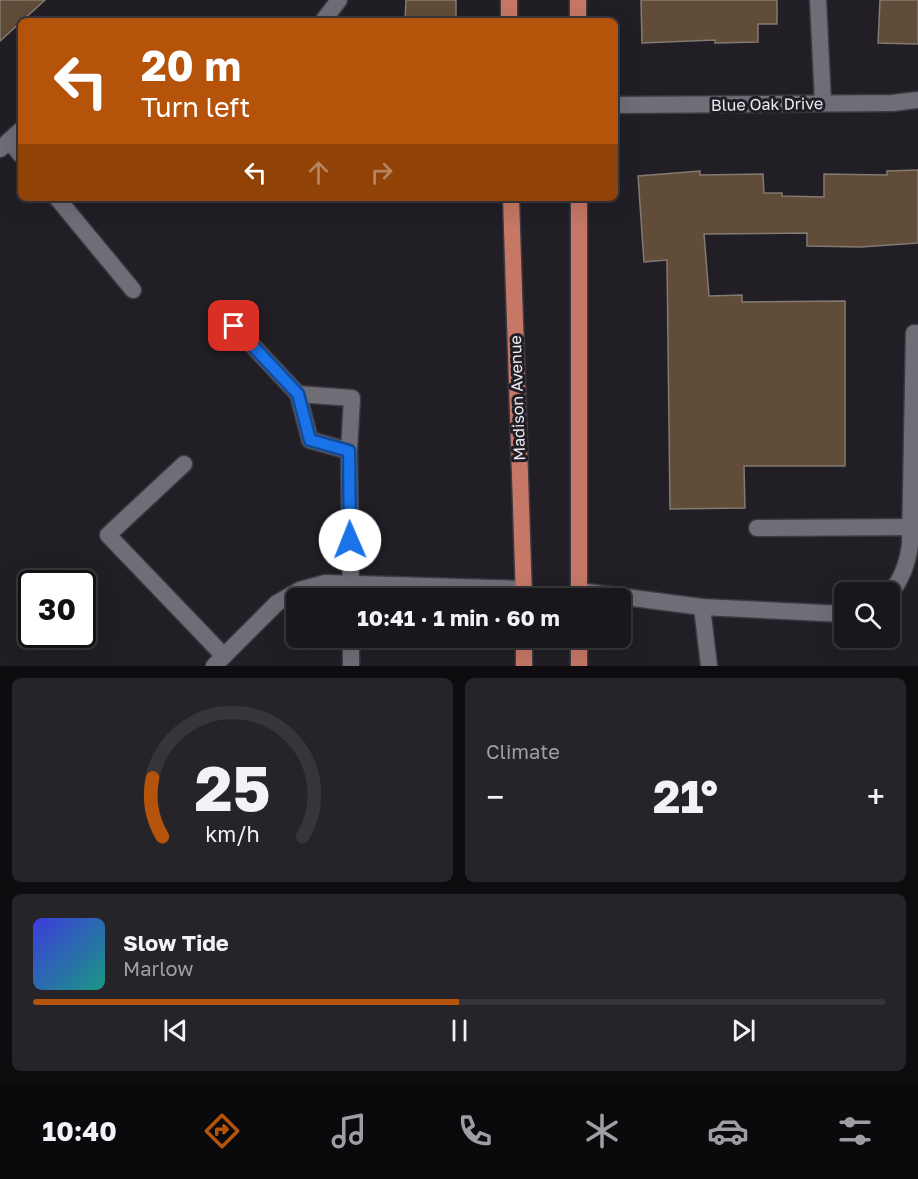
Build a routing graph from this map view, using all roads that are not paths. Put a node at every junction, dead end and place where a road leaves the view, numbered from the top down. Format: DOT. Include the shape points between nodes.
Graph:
graph roads {
  1 [pos="339,0"];
  2 [pos="509,0"];
  3 [pos="578,0"];
  4 [pos="818,0"];
  5 [pos="325,18"];
  6 [pos="509,18"];
  7 [pos="578,18"];
  8 [pos="918,100"];
  9 [pos="823,103"];
  10 [pos="618,105"];
  11 [pos="59,201"];
  12 [pos="511,201"];
  13 [pos="579,201"];
  14 [pos="133,290"];
  15 [pos="234,326"];
  16 [pos="918,333"];
  17 [pos="298,394"];
  18 [pos="349,451"];
  19 [pos="184,464"];
  20 [pos="914,527"];
  21 [pos="757,528"];
  22 [pos="899,582"];
  23 [pos="307,588"];
  24 [pos="341,588"];
  25 [pos="351,588"];
  26 [pos="524,588"];
  27 [pos="579,588"];
  28 [pos="286,598"];
  29 [pos="631,600"];
  30 [pos="702,607"];
  31 [pos="834,614"];
  32 [pos="351,648"];
  33 [pos="524,648"];
  34 [pos="579,648"];
  35 [pos="219,661"];
  36 [pos="351,666"];
  37 [pos="524,666"];
  38 [pos="579,666"];
  39 [pos="710,666"];
  1 -- 5 [label="street"];
  2 -- 6 [label="main road"];
  3 -- 7 [label="main road"];
  4 -- 9 [label="street"];
  8 -- 9 [label="street, Blue Oak Drive"];
  9 -- 10 [label="street, Blue Oak Drive"];
  11 -- 14 [label="street"];
  12 -- 26 [label="main road, Madison Avenue"];
  13 -- 27 [label="main road"];
  15 -- 17 [label="street"];
  16 -- 20 [label="street" via="914,333"];
  17 -- 18 [label="street" via="310,440"];
  17 -- 18 [label="street" via="352,398"];
  18 -- 25 [label="street"];
  19 -- 35 [label="street" via="108,535"];
  20 -- 21 [label="street"];
  20 -- 22 [label="street" via="908,563"];
  23 -- 24 [label="street" via="325,583"];
  28 -- 35 [label="street"];
  29 -- 30 [label="street"];
  30 -- 31 [label="street"];
  30 -- 39 [label="street"];
  32 -- 36 [label="street"];
  33 -- 37 [label="main road"];
  34 -- 38 [label="main road"];
}
